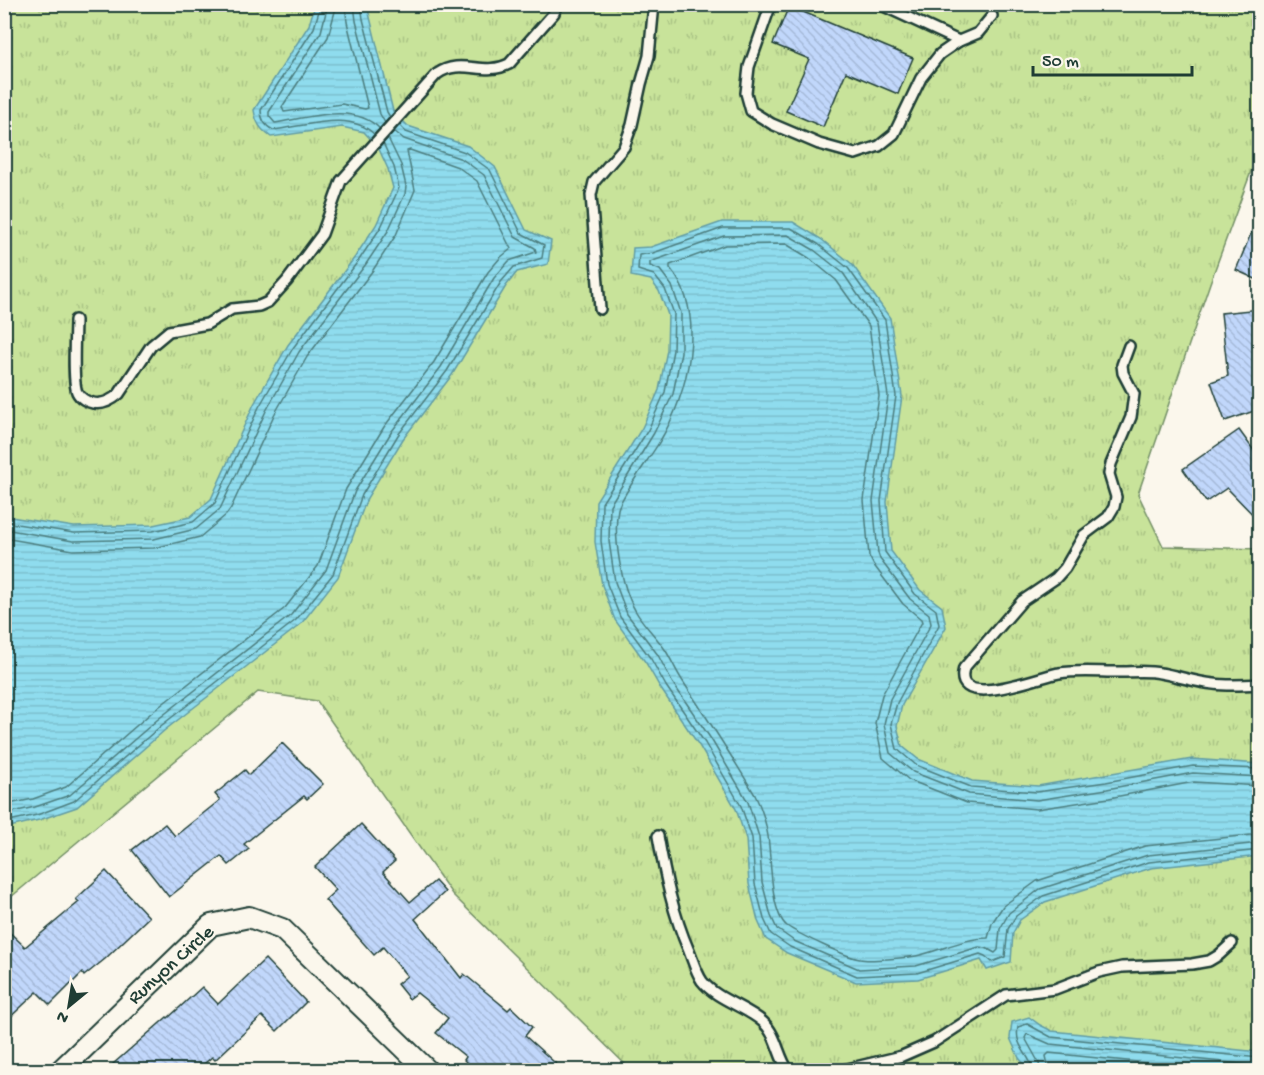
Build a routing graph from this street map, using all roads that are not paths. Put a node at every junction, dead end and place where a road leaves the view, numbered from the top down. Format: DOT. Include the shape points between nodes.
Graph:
graph roads {
  1 [pos="557,4"];
  2 [pos="654,4"];
  3 [pos="771,4"];
  4 [pos="879,4"];
  5 [pos="992,16"];
  6 [pos="959,41"];
  7 [pos="600,309"];
  8 [pos="75,320"];
  9 [pos="1130,346"];
  10 [pos="1260,684"];
  11 [pos="658,836"];
  12 [pos="1232,943"];
  13 [pos="61,1071"];
  14 [pos="427,1071"];
  15 [pos="788,1071"];
  16 [pos="843,1071"];
  1 -- 8 [label="lane" via="554,13 509,64 490,69 447,67 437,74 341,181 322,234 268,302 232,309 207,324 170,331 151,346 112,400 96,404 77,393"];
  2 -- 7 [label="lane" via="650,56 628,137 594,182 591,195"];
  3 -- 6 [label="lane" via="749,67 746,93 751,111 819,144 855,154 879,146 894,134 921,78 940,54"];
  4 -- 6 [label="lane"];
  5 -- 6 [label="lane" via="978,33"];
  9 -- 10 [label="lane" via="1122,365 1134,394 1131,417 1111,465 1114,507 1108,517 1084,536 1056,578 1022,601 964,668 964,683 978,689 1006,688 1062,672 1158,672 1215,685"];
  11 -- 15 [label="lane" via="668,891 699,976 710,989 768,1027"];
  12 -- 16 [label="lane" via="1209,961 1122,967 1055,989 1006,995 934,1042 902,1056"];
  13 -- 14 [label="street, Runyon Circle" via="211,925 249,916 282,929"];
}
